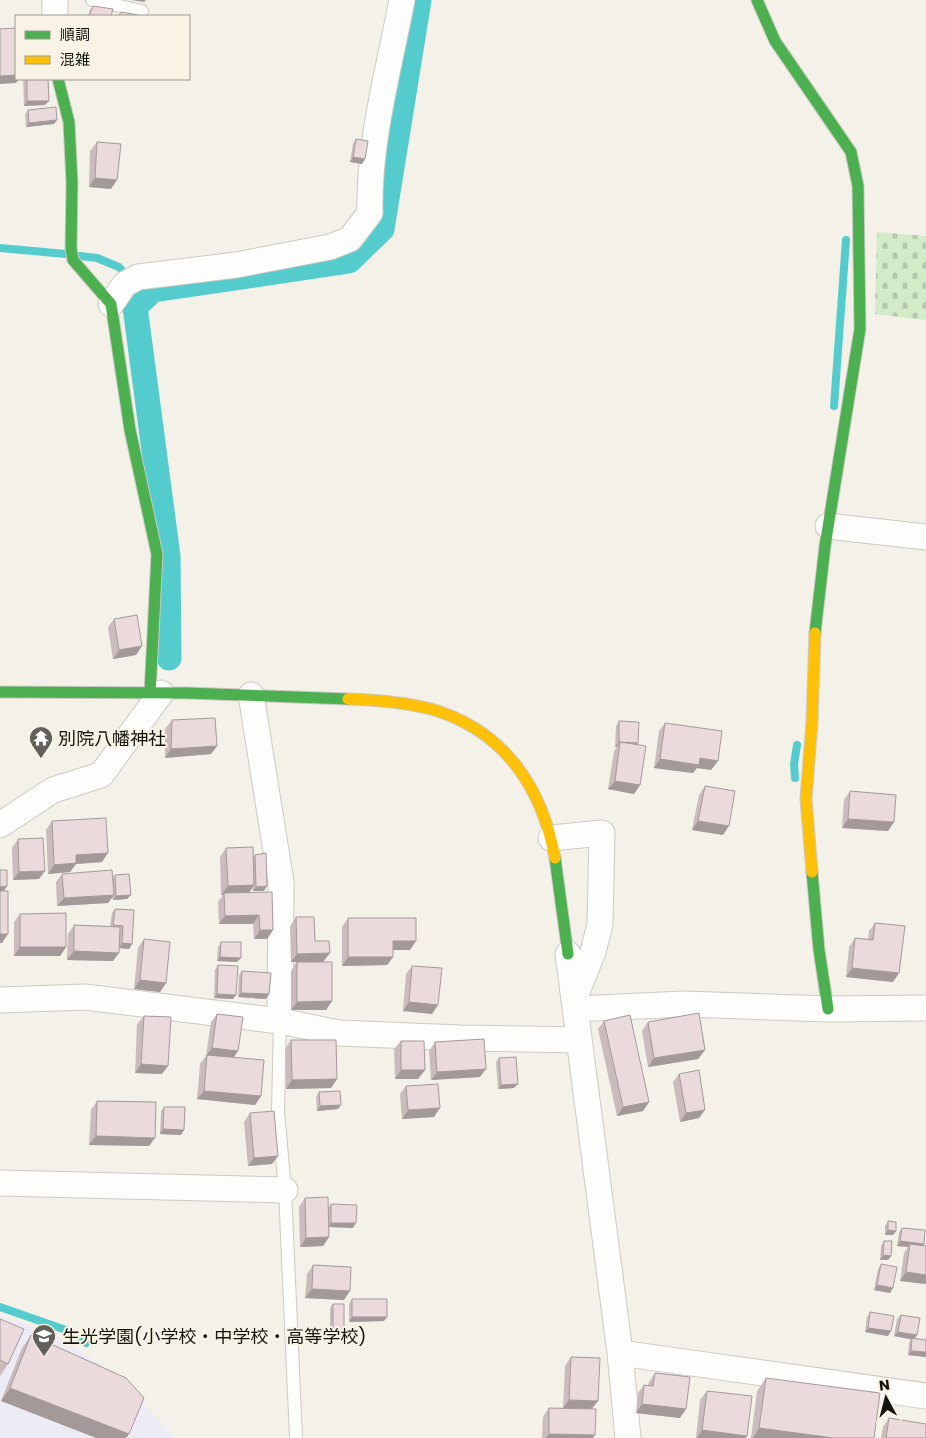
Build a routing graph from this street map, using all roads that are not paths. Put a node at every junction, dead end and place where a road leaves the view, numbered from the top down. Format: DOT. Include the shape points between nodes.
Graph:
graph roads {
  1 [pos="55,0"];
  2 [pos="92,0"];
  3 [pos="402,0"];
  4 [pos="757,0"];
  5 [pos="142,12"];
  6 [pos="55,15"];
  7 [pos="58,80"];
  8 [pos="125,289"];
  9 [pos="828,526"];
  10 [pos="926,537"];
  11 [pos="0,692"];
  12 [pos="156,693"];
  13 [pos="251,695"];
  14 [pos="0,825"];
  15 [pos="551,838"];
  16 [pos="568,954"];
  17 [pos="0,1000"];
  18 [pos="575,1004"];
  19 [pos="926,1008"];
  20 [pos="828,1009"];
  21 [pos="280,1021"];
  22 [pos="579,1040"];
  23 [pos="0,1183"];
  24 [pos="285,1190"];
  25 [pos="620,1353"];
  26 [pos="926,1396"];
  27 [pos="296,1438"];
  28 [pos="628,1438"];
  1 -- 6 [label="street"];
  2 -- 5 [label="lane"];
  3 -- 8 [label="street" via="378,125 370,213 350,239 330,247"];
  4 -- 9 [label="street" via="775,41 851,152 858,186 860,329"];
  7 -- 8 [label="street" via="68,122 72,254"];
  8 -- 12 [label="street" via="130,430 157,554"];
  9 -- 10 [label="street"];
  9 -- 20 [label="street" via="815,636 806,798 819,950"];
  11 -- 12 [label="street"];
  12 -- 13 [label="street"];
  12 -- 14 [label="street" via="101,775 53,790"];
  13 -- 15 [label="street" via="397,703 431,709 464,721 509,756 539,802"];
  13 -- 21 [label="street" via="281,882"];
  15 -- 16 [label="street"];
  15 -- 18 [label="street" via="602,833 600,924"];
  16 -- 18 [label="street"];
  17 -- 21 [label="street" via="84,997"];
  18 -- 20 [label="street"];
  18 -- 22 [label="street"];
  19 -- 20 [label="street"];
  21 -- 22 [label="street" via="339,1033"];
  21 -- 24 [label="lane" via="278,1111"];
  22 -- 25 [label="street"];
  23 -- 24 [label="street"];
  24 -- 27 [label="lane"];
  25 -- 26 [label="street"];
  25 -- 28 [label="street"];
}
